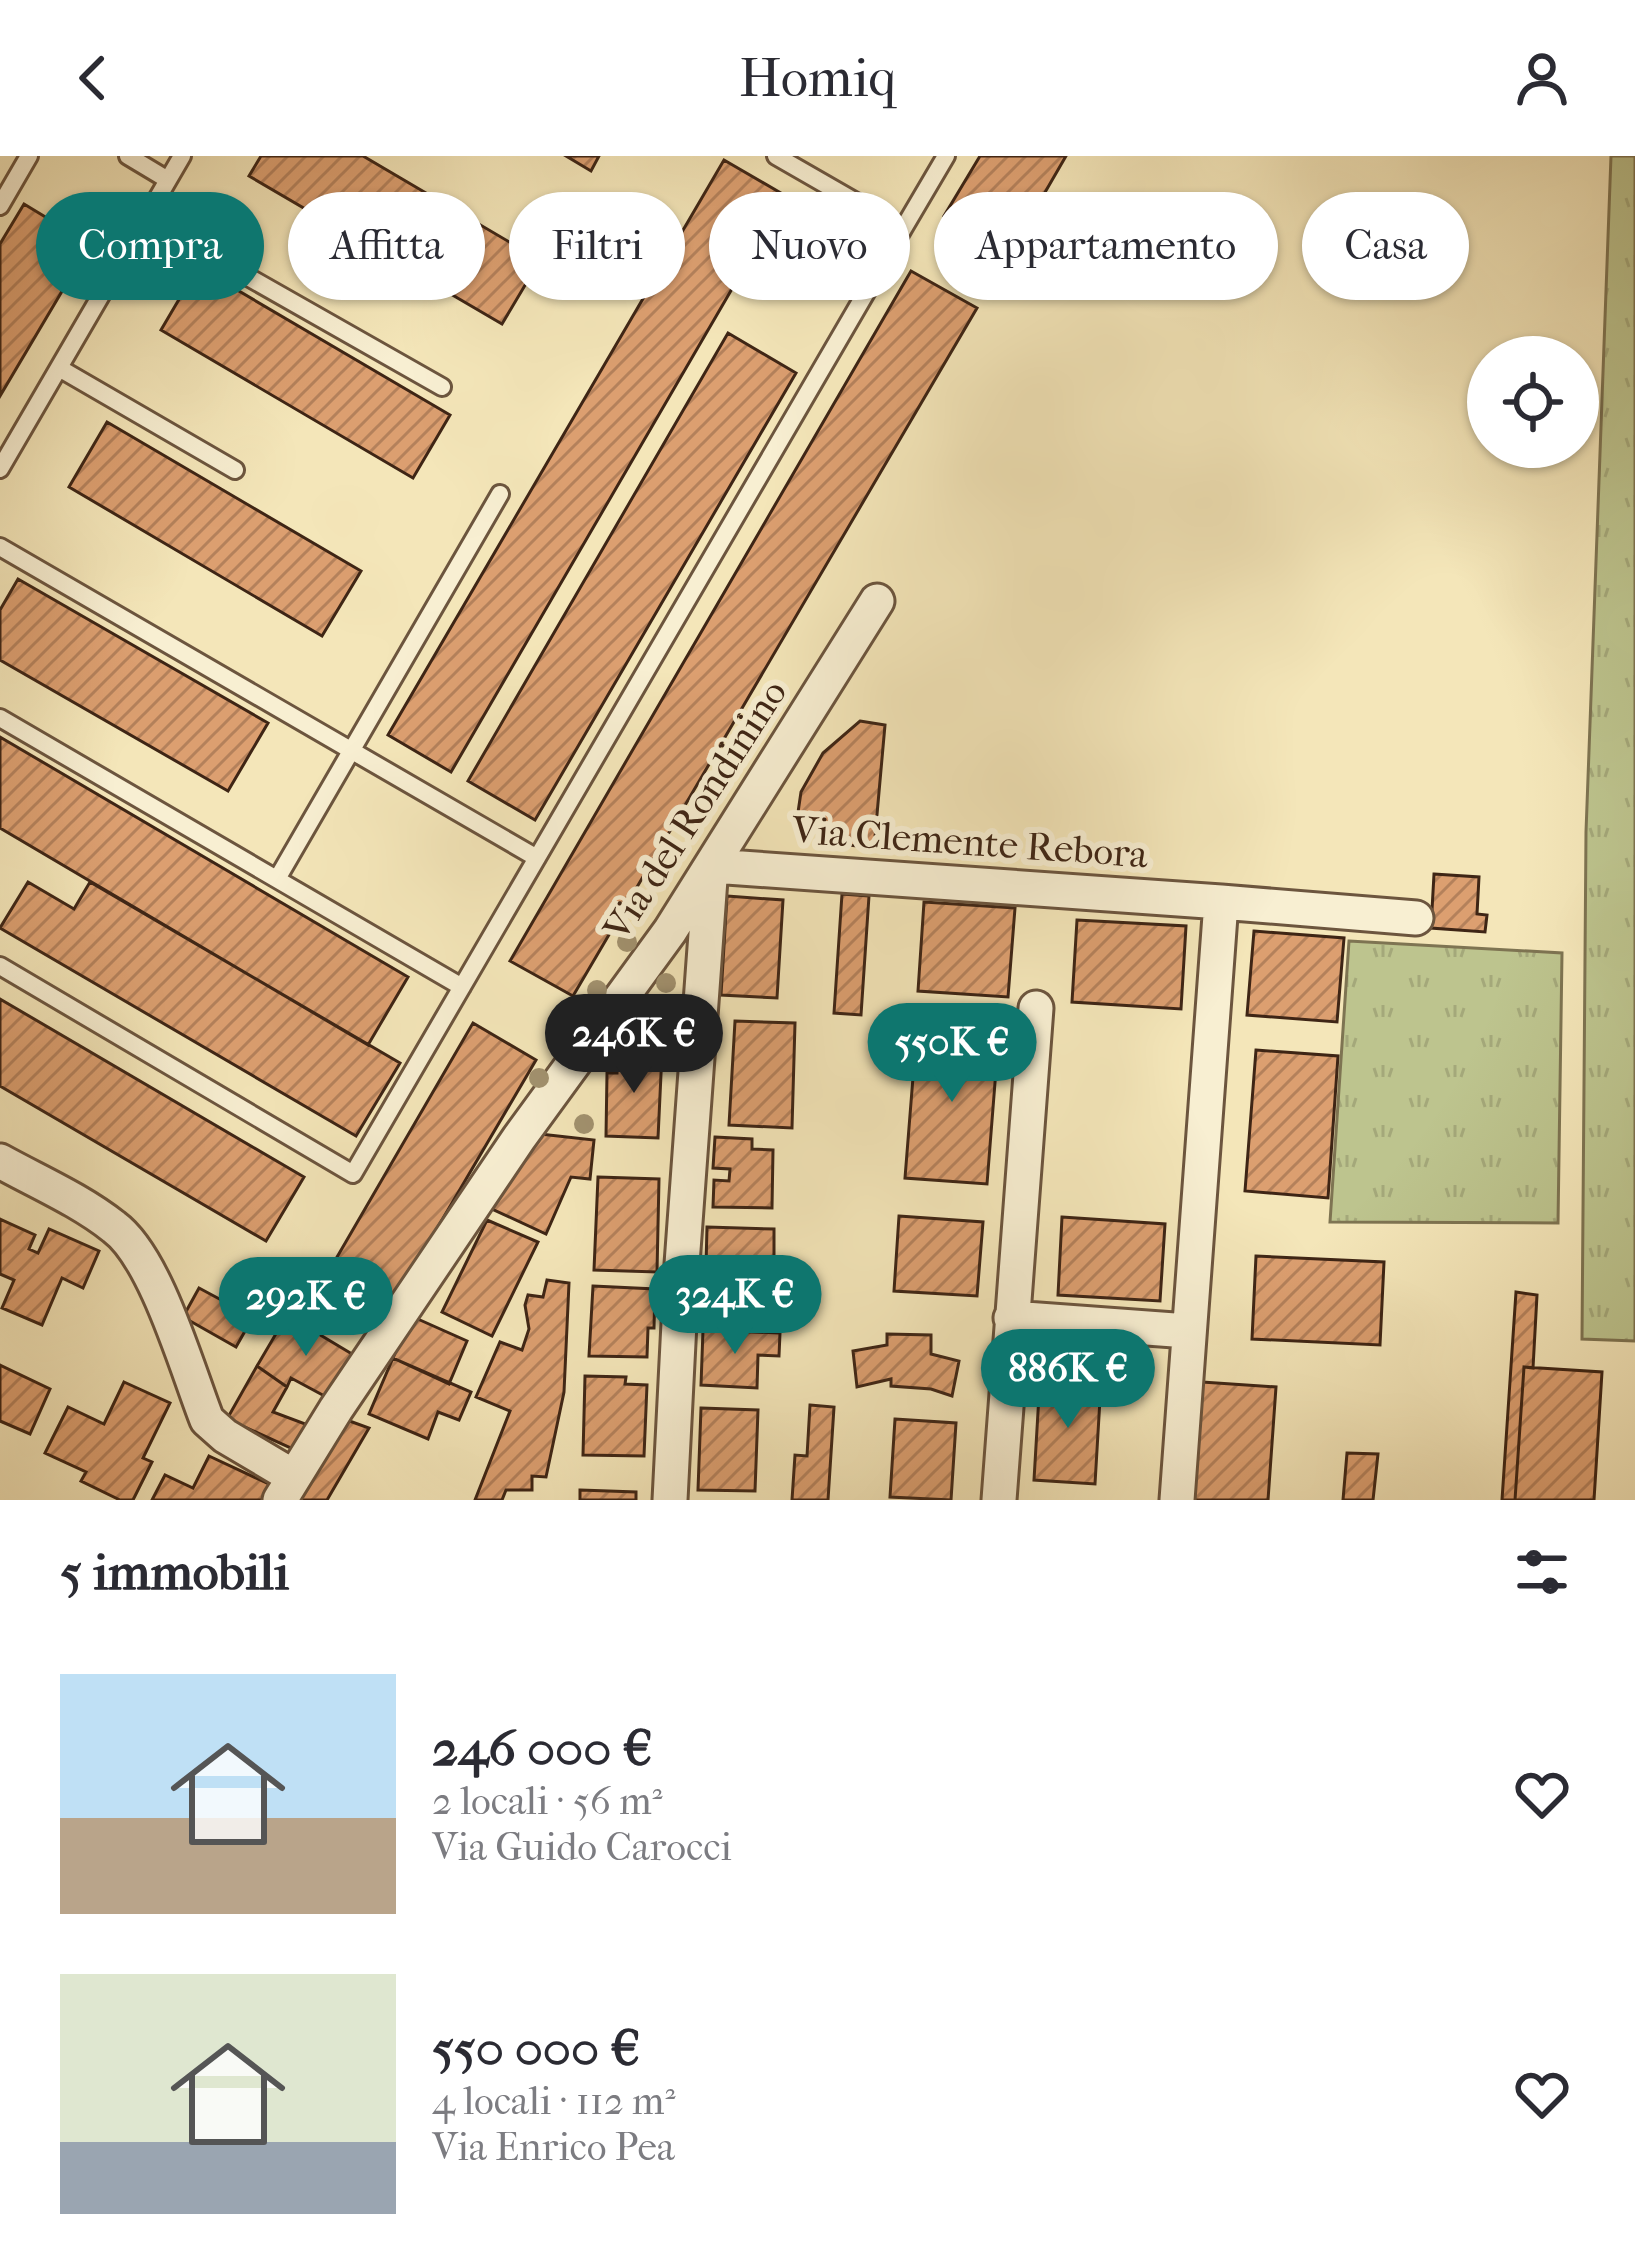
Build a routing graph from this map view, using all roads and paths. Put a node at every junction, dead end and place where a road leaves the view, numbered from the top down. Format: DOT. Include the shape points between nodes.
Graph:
graph roads {
  1 [pos="29,156"];
  2 [pos="128,156"];
  3 [pos="182,156"];
  4 [pos="776,156"];
  5 [pos="946,156"];
  6 [pos="168,180"];
  7 [pos="161,192"];
  8 [pos="838,192"];
  9 [pos="0,206"];
  10 [pos="910,218"];
  11 [pos="264,286"];
  12 [pos="99,300"];
  13 [pos="862,300"];
  14 [pos="59,368"];
  15 [pos="442,388"];
  16 [pos="0,470"];
  17 [pos="235,470"];
  18 [pos="500,494"];
  19 [pos="0,547"];
  20 [pos="877,601"];
  21 [pos="0,718"];
  22 [pos="352,751"];
  23 [pos="537,858"];
  24 [pos="712,866"];
  25 [pos="277,879"];
  26 [pos="1222,902"];
  27 [pos="1416,918"];
  28 [pos="0,966"];
  29 [pos="462,987"];
  30 [pos="1036,1008"];
  31 [pos="0,1161"];
  32 [pos="1012,1318"];
  33 [pos="1188,1331"];
  34 [pos="287,1489"];
  35 [pos="670,1500"];
  36 [pos="999,1500"];
  37 [pos="1178,1500"];
  1 -- 9 [label="lane"];
  2 -- 6 [label="lane"];
  3 -- 6 [label="lane"];
  4 -- 8 [label="lane"];
  5 -- 10 [label="lane"];
  6 -- 7 [label="lane"];
  11 -- 15 [label="lane"];
  12 -- 14 [label="lane"];
  13 -- 23 [label="lane"];
  14 -- 16 [label="lane"];
  14 -- 17 [label="lane"];
  18 -- 22 [label="lane"];
  19 -- 22 [label="lane"];
  20 -- 24 [label="street, Via del Rondinino"];
  21 -- 25 [label="lane"];
  22 -- 23 [label="lane"];
  22 -- 25 [label="lane"];
  23 -- 29 [label="lane"];
  24 -- 26 [label="street, Via Clemente Rebora"];
  24 -- 34 [label="street, Via del Rondinino"];
  24 -- 35 [label="street"];
  25 -- 29 [label="lane"];
  26 -- 27 [label="street, Via Clemente Rebora"];
  26 -- 33 [label="street"];
  28 -- 29 [label="lane" via="353,1174"];
  30 -- 32 [label="street"];
  31 -- 34 [label="street, Via del Rondinino" via="125,1237 155,1288 207,1420"];
  32 -- 33 [label="street"];
  32 -- 36 [label="street"];
  33 -- 37 [label="street"];
}
